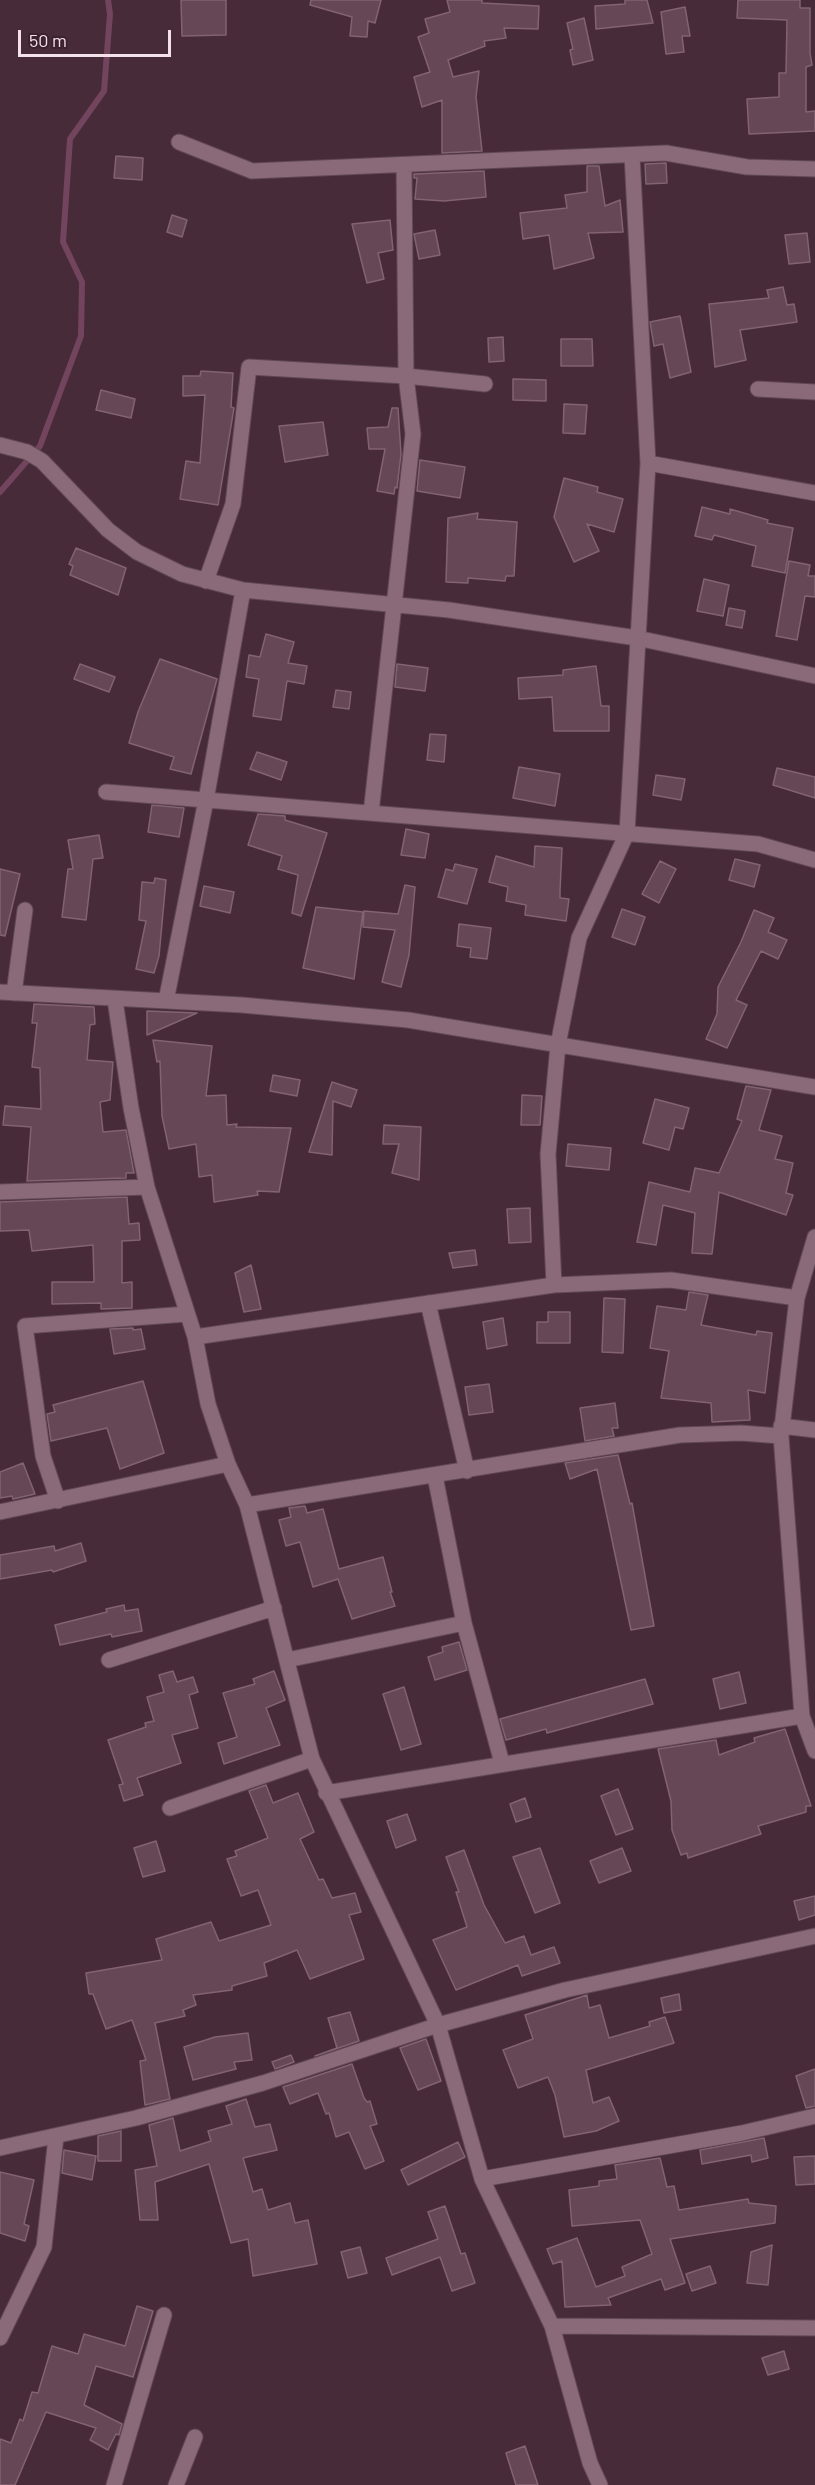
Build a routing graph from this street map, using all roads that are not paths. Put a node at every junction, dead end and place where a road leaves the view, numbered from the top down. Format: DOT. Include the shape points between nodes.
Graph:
graph roads {
  1 [pos="179,142"];
  2 [pos="632,155"];
  3 [pos="404,165"];
  4 [pos="815,169"];
  5 [pos="405,376"];
  6 [pos="485,384"];
  7 [pos="758,389"];
  8 [pos="815,392"];
  9 [pos="0,445"];
  10 [pos="648,463"];
  11 [pos="815,492"];
  12 [pos="206,581"];
  13 [pos="243,590"];
  14 [pos="393,606"];
  15 [pos="637,638"];
  16 [pos="815,676"];
  17 [pos="106,792"];
  18 [pos="206,800"];
  19 [pos="371,813"];
  20 [pos="627,833"];
  21 [pos="815,860"];
  22 [pos="25,910"];
  23 [pos="7,993"];
  24 [pos="115,1000"];
  25 [pos="166,1001"];
  26 [pos="558,1045"];
  27 [pos="815,1087"];
  28 [pos="147,1187"];
  29 [pos="0,1192"];
  30 [pos="815,1237"];
  31 [pos="554,1285"];
  32 [pos="797,1298"];
  33 [pos="428,1303"];
  34 [pos="187,1314"];
  35 [pos="195,1337"];
  36 [pos="815,1430"];
  37 [pos="781,1431"];
  38 [pos="228,1464"];
  39 [pos="466,1471"];
  40 [pos="435,1476"];
  41 [pos="58,1501"];
  42 [pos="247,1504"];
  43 [pos="0,1512"];
  44 [pos="274,1608"];
  45 [pos="464,1623"];
  46 [pos="109,1660"];
  47 [pos="287,1660"];
  48 [pos="802,1716"];
  49 [pos="815,1751"];
  50 [pos="312,1760"];
  51 [pos="502,1763"];
  52 [pos="326,1793"];
  53 [pos="171,1808"];
  54 [pos="815,1936"];
  55 [pos="438,2025"];
  56 [pos="815,2116"];
  57 [pos="56,2137"];
  58 [pos="0,2148"];
  59 [pos="482,2179"];
  60 [pos="164,2315"];
  61 [pos="552,2326"];
  62 [pos="815,2328"];
  63 [pos="0,2338"];
  64 [pos="195,2437"];
  65 [pos="114,2485"];
  66 [pos="176,2485"];
  67 [pos="600,2485"];
  1 -- 3 [label="street" via="252,171"];
  2 -- 3 [label="street"];
  2 -- 4 [label="street" via="666,153 747,167"];
  2 -- 10 [label="street"];
  3 -- 5 [label="street"];
  5 -- 6 [label="street"];
  5 -- 12 [label="street" via="249,367 233,504"];
  5 -- 14 [label="street" via="413,434"];
  7 -- 8 [label="street"];
  9 -- 12 [label="street" via="27,452 42,461 108,530 137,552"];
  10 -- 11 [label="street"];
  10 -- 15 [label="street"];
  12 -- 13 [label="street"];
  13 -- 14 [label="street"];
  13 -- 18 [label="street"];
  14 -- 15 [label="street" via="449,610"];
  14 -- 19 [label="street"];
  15 -- 16 [label="street"];
  15 -- 20 [label="street"];
  17 -- 18 [label="street"];
  18 -- 19 [label="street"];
  18 -- 25 [label="street"];
  19 -- 20 [label="street"];
  20 -- 21 [label="street" via="758,844"];
  20 -- 26 [label="street" via="579,938"];
  22 -- 23 [label="street"];
  23 -- 24 [label="street"];
  24 -- 25 [label="street"];
  24 -- 28 [label="street"];
  25 -- 26 [label="street" via="408,1020"];
  26 -- 27 [label="street"];
  26 -- 31 [label="street" via="548,1154"];
  28 -- 29 [label="street"];
  28 -- 34 [label="street"];
  30 -- 32 [label="street"];
  31 -- 32 [label="street" via="671,1280"];
  31 -- 33 [label="street"];
  32 -- 37 [label="street"];
  33 -- 35 [label="street"];
  33 -- 39 [label="street"];
  34 -- 35 [label="street"];
  34 -- 41 [label="street" via="25,1326 43,1456"];
  35 -- 38 [label="street" via="208,1404"];
  36 -- 37 [label="street"];
  37 -- 39 [label="street" via="680,1435"];
  37 -- 48 [label="street"];
  38 -- 41 [label="street"];
  38 -- 42 [label="street"];
  39 -- 40 [label="street"];
  40 -- 42 [label="street"];
  40 -- 45 [label="street"];
  41 -- 43 [label="street"];
  42 -- 44 [label="street"];
  44 -- 46 [label="street"];
  44 -- 47 [label="street"];
  45 -- 47 [label="street"];
  45 -- 51 [label="street"];
  47 -- 50 [label="street"];
  48 -- 49 [label="street"];
  48 -- 51 [label="street"];
  50 -- 52 [label="street"];
  50 -- 53 [label="street"];
  51 -- 52 [label="street"];
  52 -- 55 [label="street"];
  54 -- 55 [label="street" via="565,1990"];
  55 -- 57 [label="street" via="262,2083"];
  55 -- 59 [label="street"];
  56 -- 59 [label="street" via="742,2133"];
  57 -- 58 [label="street"];
  57 -- 63 [label="street" via="44,2247"];
  59 -- 61 [label="street"];
  60 -- 65 [label="street"];
  61 -- 62 [label="street"];
  61 -- 67 [label="street" via="590,2463"];
  64 -- 66 [label="street"];
}
